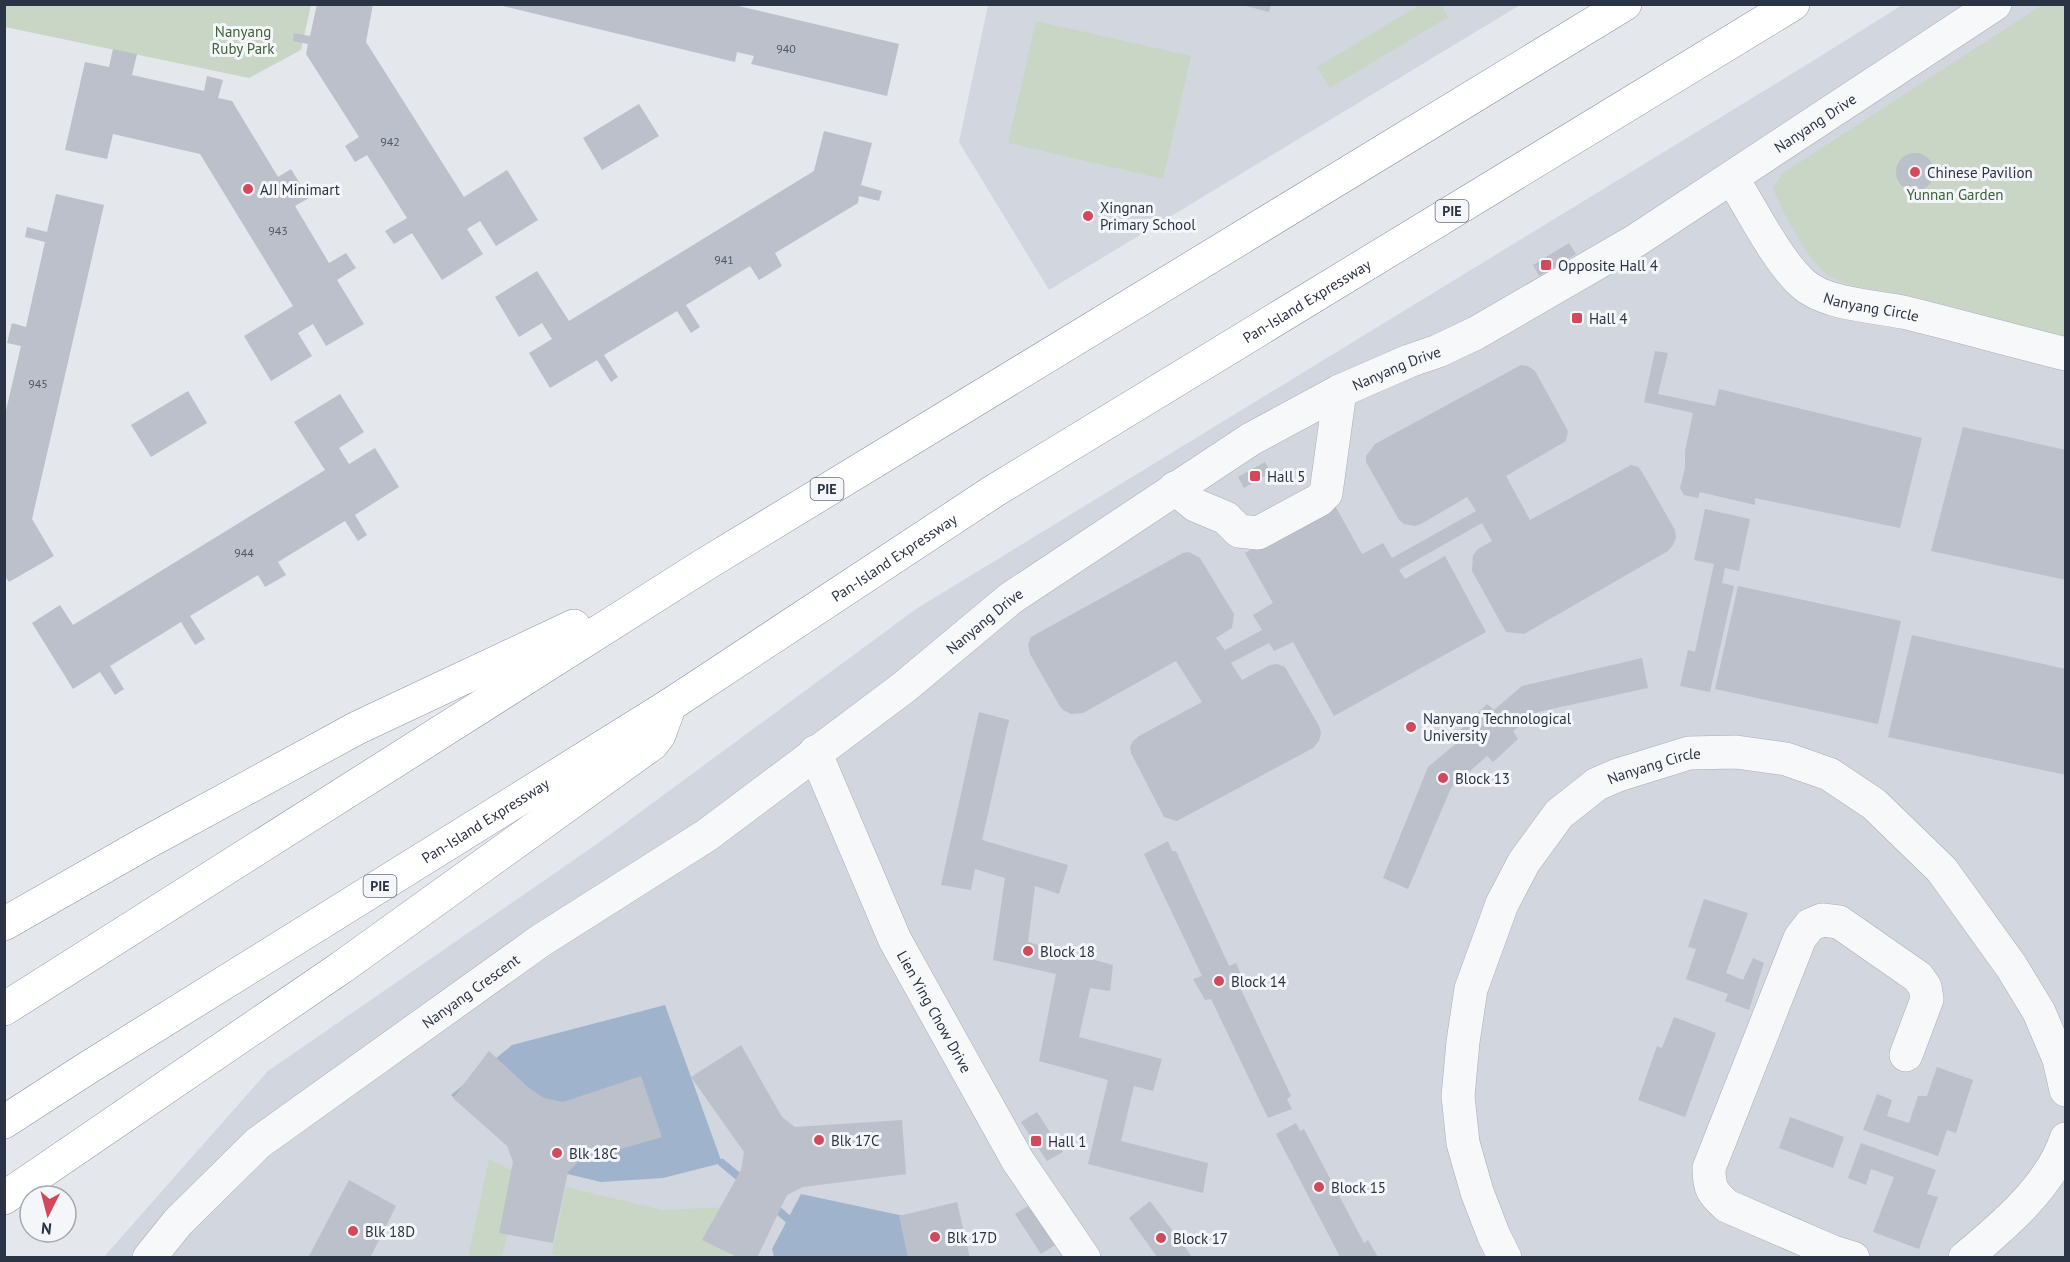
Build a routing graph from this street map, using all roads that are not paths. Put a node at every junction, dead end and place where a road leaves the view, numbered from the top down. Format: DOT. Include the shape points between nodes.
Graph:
graph roads {
  1 [pos="1617,4"];
  2 [pos="1625,4"];
  3 [pos="1792,4"];
  4 [pos="1995,4"];
  5 [pos="1732,178"];
  6 [pos="2066,354"];
  7 [pos="1340,391"];
  8 [pos="1175,488"];
  9 [pos="704,565"];
  10 [pos="670,705"];
  11 [pos="815,752"];
  12 [pos="4,924"];
  13 [pos="4,1009"];
  14 [pos="1906,1055"];
  15 [pos="2066,1090"];
  16 [pos="4,1122"];
  17 [pos="2066,1138"];
  18 [pos="4,1198"];
  19 [pos="149,1257"];
  20 [pos="1084,1257"];
  21 [pos="1505,1257"];
  22 [pos="1853,1257"];
  23 [pos="1965,1257"];
  1 -- 9 [label="highway, PIE"];
  2 -- 9 [label="highway, PIE"];
  3 -- 10 [label="highway, Pan-Island Expressway / PIE" via="994,490"];
  4 -- 5 [label="street, Nanyang Drive"];
  5 -- 6 [label="street, Nanyang Circle" via="1783,259 1803,284 1816,292"];
  5 -- 7 [label="street, Nanyang Drive" via="1635,241 1476,333"];
  7 -- 8 [label="street, Nanyang Drive" via="1251,439"];
  7 -- 8 [label="street" via="1326,493 1319,500 1258,533 1249,533 1195,505"];
  8 -- 11 [label="street, Nanyang Drive" via="1011,598 903,687"];
  9 -- 12 [label="highway" via="357,728"];
  9 -- 13 [label="highway, PIE"];
  10 -- 16 [label="highway, Pan-Island Expressway / PIE"];
  10 -- 18 [label="highway" via="652,744 342,967"];
  11 -- 19 [label="street, Nanyang Crescent" via="707,835 540,941 258,1143 178,1222"];
  11 -- 20 [label="street, Lien Ying Chow Drive" via="895,940 1018,1161"];
  14 -- 22 [label="street" via="1927,999 1918,977 1839,922 1810,925 1800,938 1709,1168 1714,1194 1726,1206"];
  15 -- 21 [label="street, Nanyang Circle" via="2059,1059 2039,1012 2011,966 1942,870 1874,804 1829,774 1786,759 1736,752 1678,756 1598,784 1559,814 1524,862 1502,904 1471,989 1458,1096 1463,1143 1477,1192"];
  17 -- 23 [label="street" via="2052,1166 2022,1208"];
}
